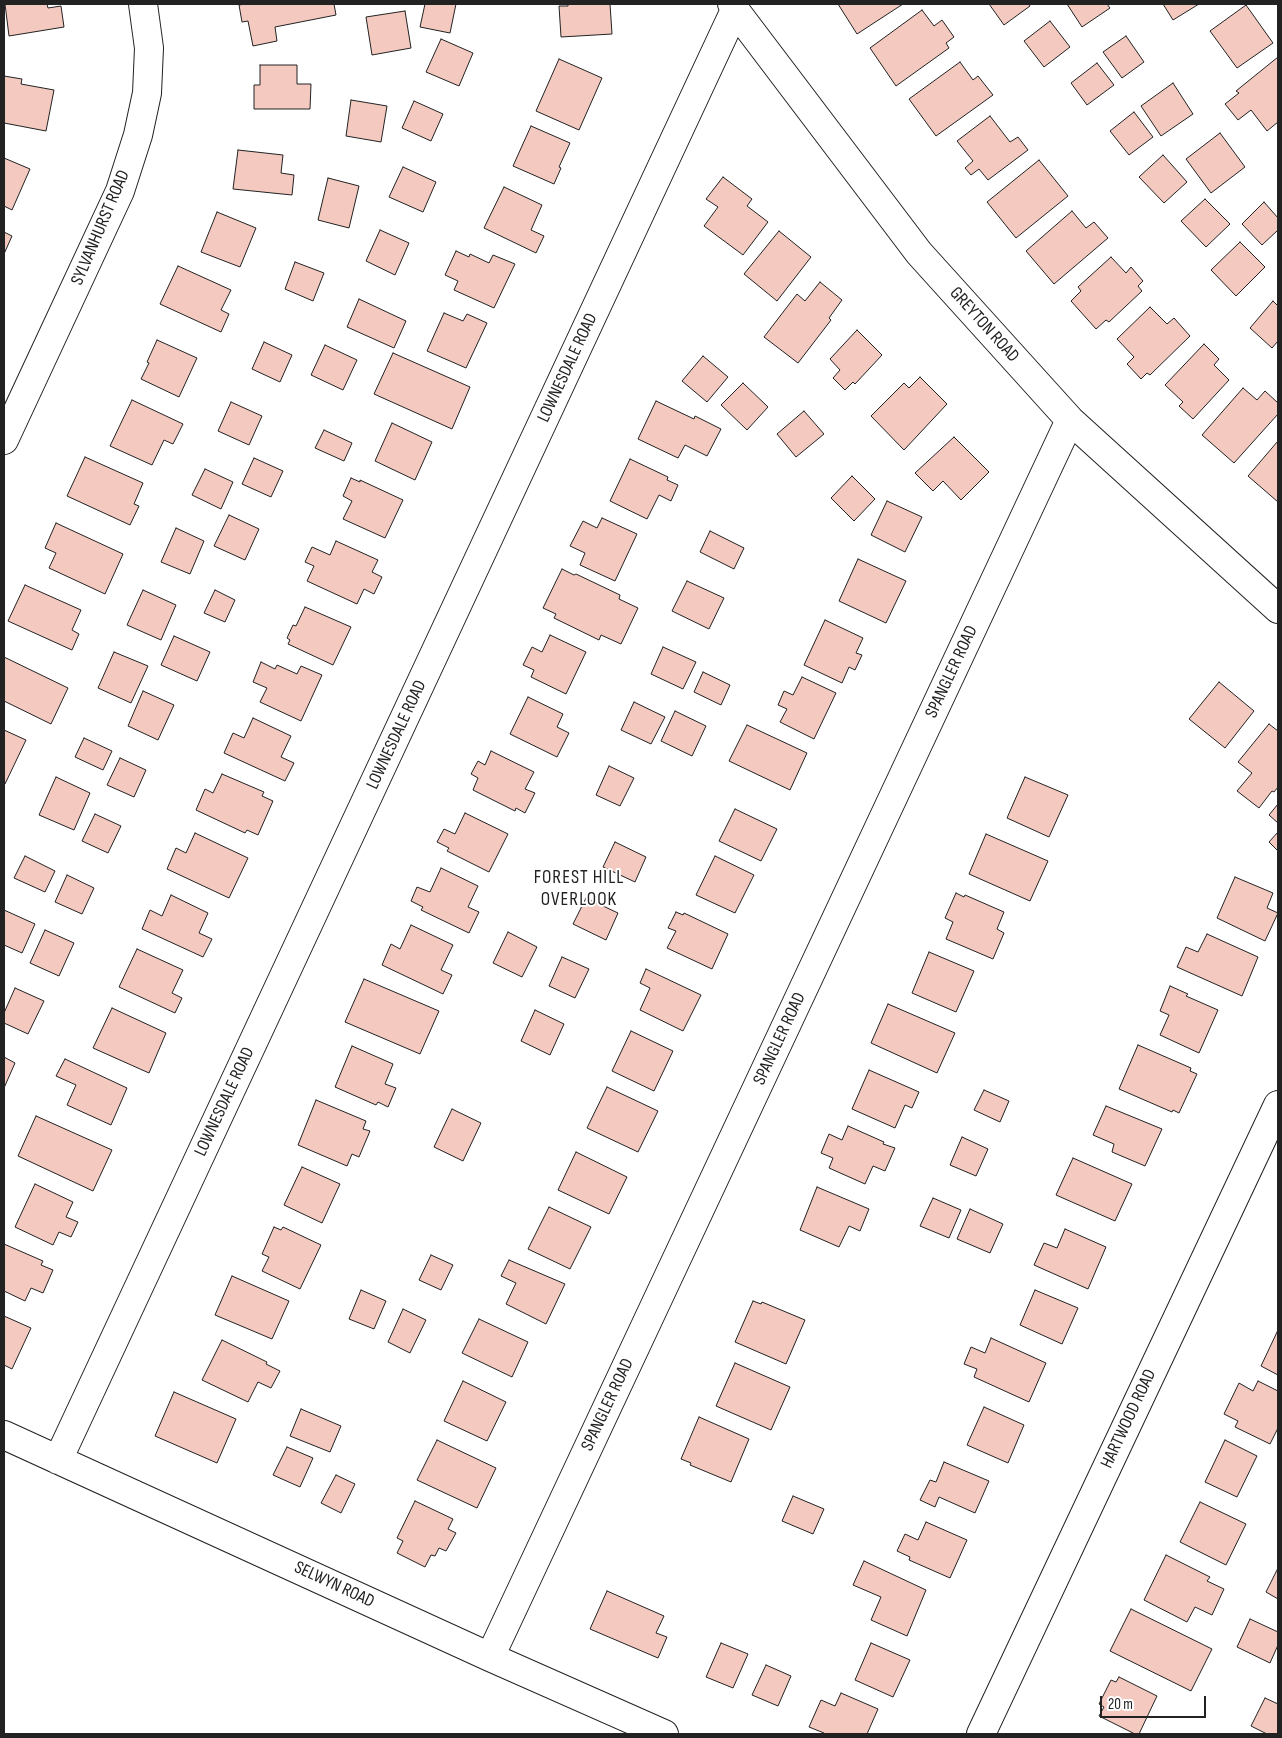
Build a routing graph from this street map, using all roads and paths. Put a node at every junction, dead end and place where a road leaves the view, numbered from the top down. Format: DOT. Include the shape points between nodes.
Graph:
graph roads {
  1 [pos="144,4"];
  2 [pos="733,7"];
  3 [pos="1070,420"];
  4 [pos="4,440"];
  5 [pos="1278,609"];
  6 [pos="1278,1105"];
  7 [pos="4,1434"];
  8 [pos="58,1460"];
  9 [pos="490,1657"];
  10 [pos="664,1734"];
  11 [pos="980,1734"];
  1 -- 4 [label="street, SYLVANHURST ROAD" via="149,48 147,93 138,135 120,191"];
  2 -- 3 [label="street, GREYTON ROAD" via="919,253"];
  2 -- 8 [label="street, LOWNESDALE ROAD"];
  3 -- 5 [label="street, GREYTON ROAD"];
  3 -- 9 [label="street, SPANGLER ROAD"];
  6 -- 11 [label="street, HARTWOOD ROAD"];
  7 -- 8 [label="street, SELWYN ROAD"];
  8 -- 9 [label="street, SELWYN ROAD"];
  9 -- 10 [label="street, SELWYN ROAD"];
}
